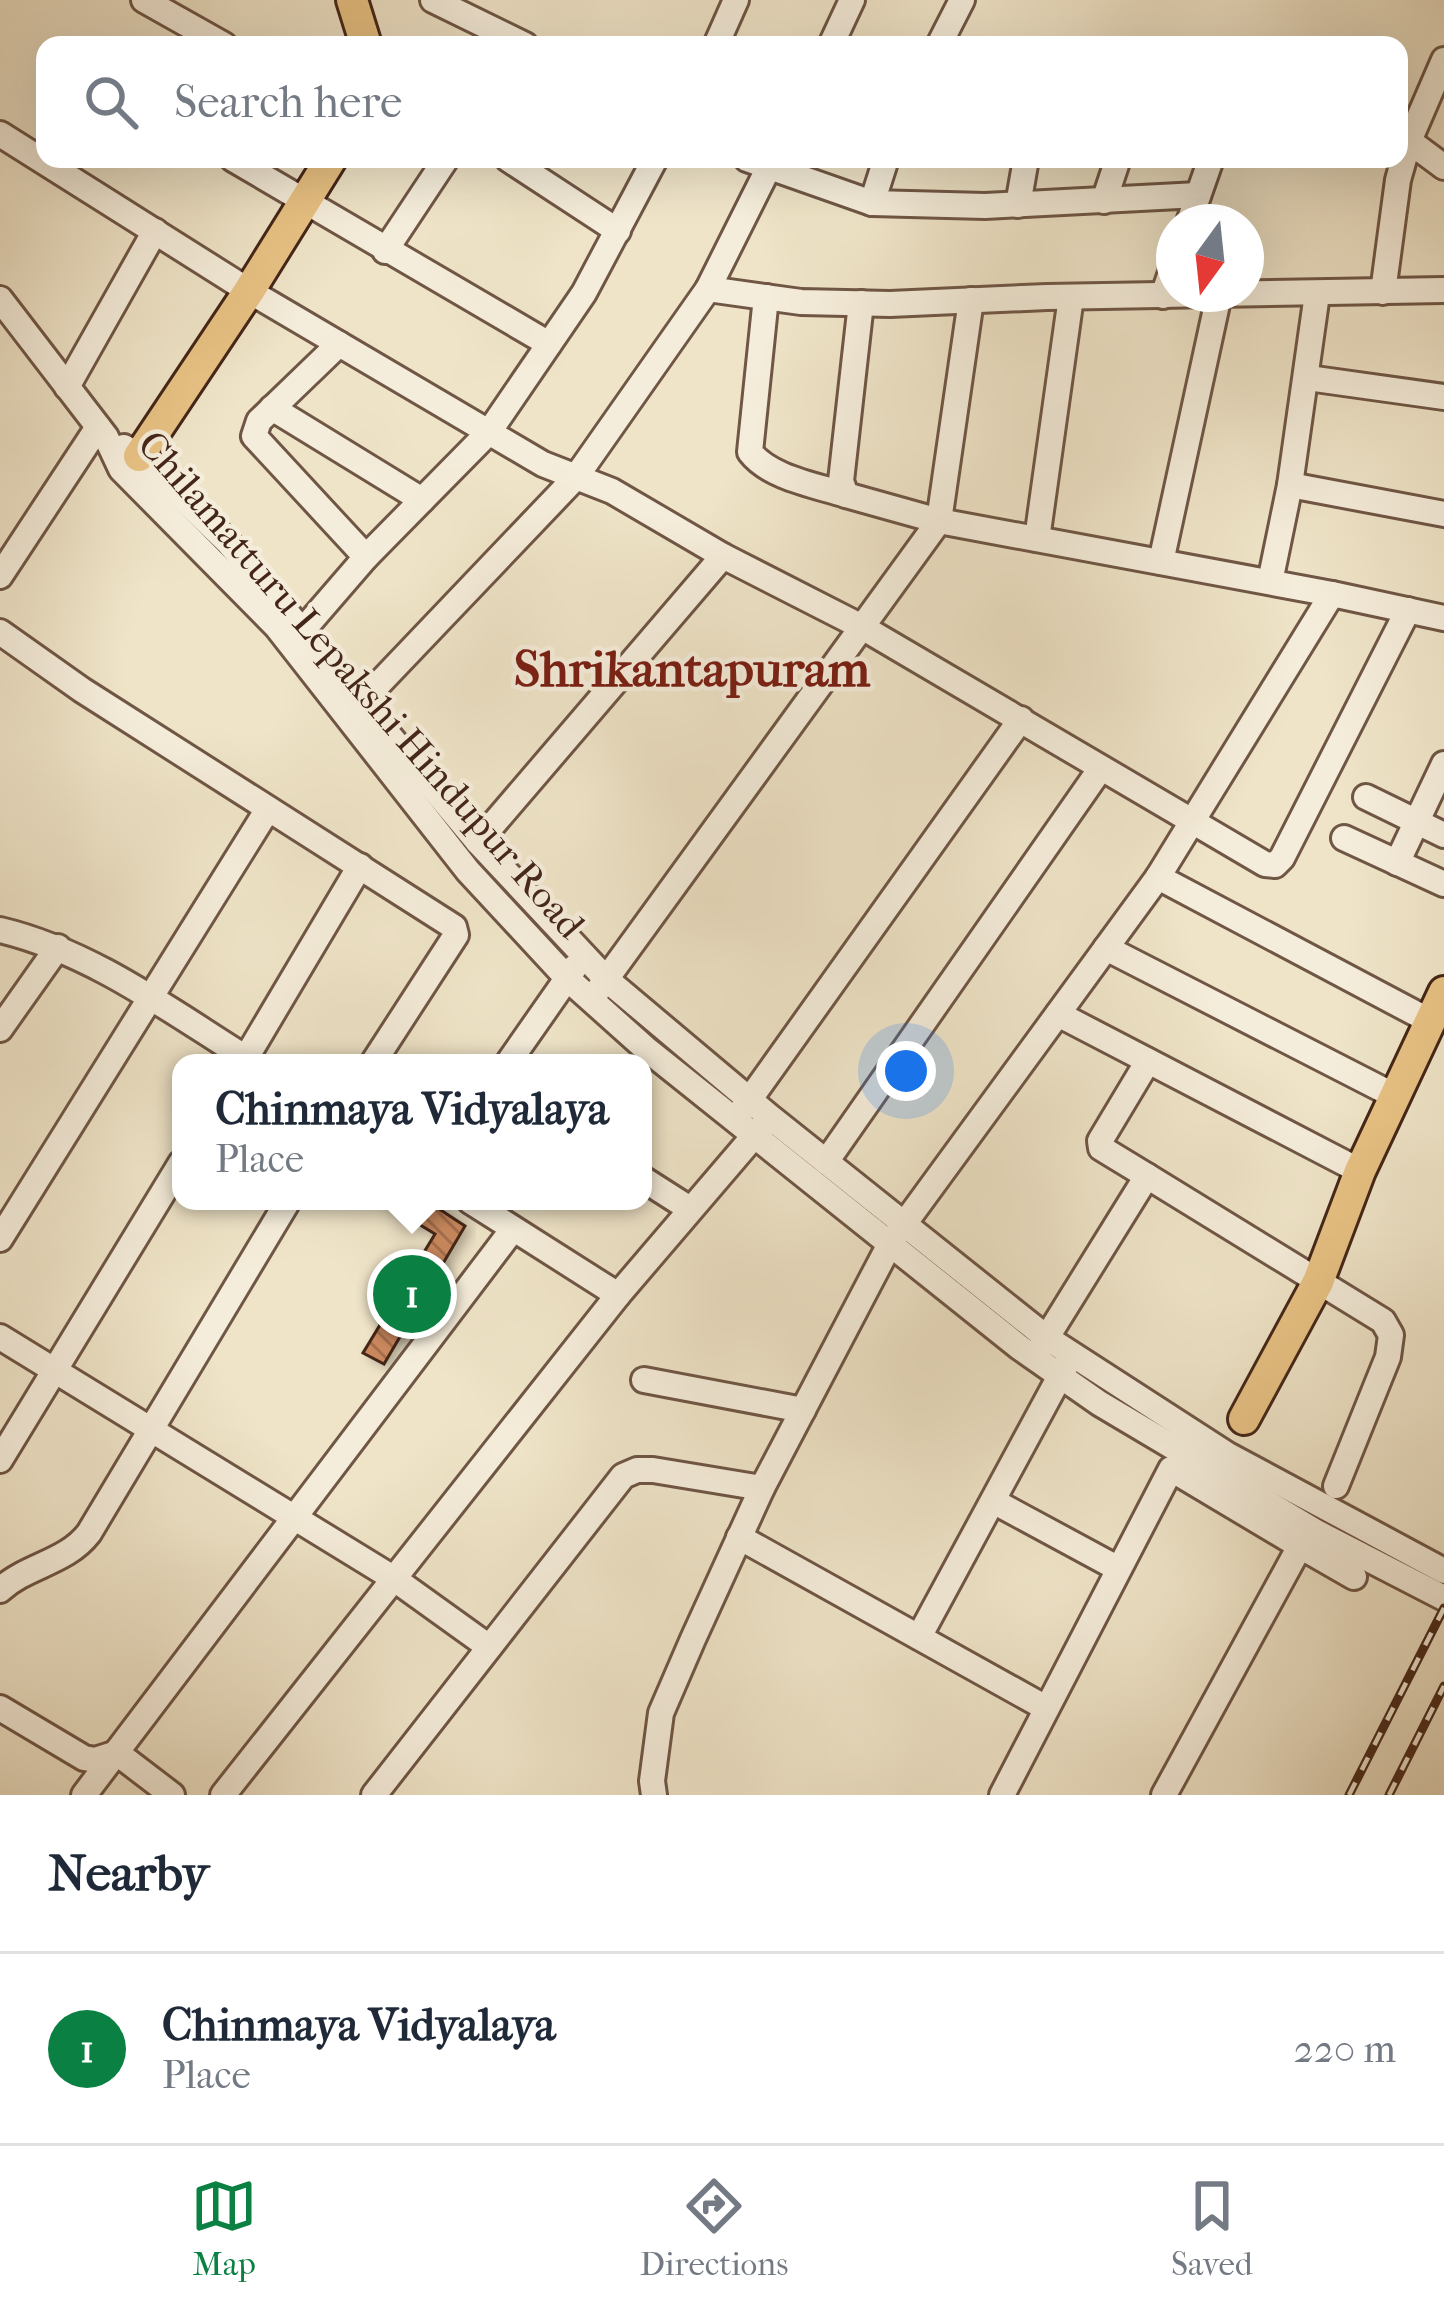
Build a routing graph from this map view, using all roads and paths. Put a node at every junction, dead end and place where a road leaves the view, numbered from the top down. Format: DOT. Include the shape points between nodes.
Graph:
graph roads {
  1 [pos="144,0"];
  2 [pos="352,0"];
  3 [pos="433,0"];
  4 [pos="734,0"];
  5 [pos="852,0"];
  6 [pos="962,0"];
  7 [pos="208,36"];
  8 [pos="363,36"];
  9 [pos="505,36"];
  10 [pos="720,36"];
  11 [pos="835,36"];
  12 [pos="944,36"];
  13 [pos="1444,59"];
  14 [pos="0,134"];
  15 [pos="1409,141"];
  16 [pos="1408,145"];
  17 [pos="36,157"];
  18 [pos="1444,167"];
  19 [pos="54,168"];
  20 [pos="248,168"];
  21 [pos="325,168"];
  22 [pos="440,168"];
  23 [pos="522,168"];
  24 [pos="650,168"];
  25 [pos="760,168"];
  26 [pos="779,168"];
  27 [pos="883,168"];
  28 [pos="1024,168"];
  29 [pos="1115,168"];
  30 [pos="1208,168"];
  31 [pos="1401,168"];
  32 [pos="1198,196"];
  33 [pos="304,201"];
  34 [pos="1104,201"];
  35 [pos="872,203"];
  36 [pos="1195,204"];
  37 [pos="1018,205"];
  38 [pos="155,231"];
  39 [pos="618,231"];
  40 [pos="385,251"];
  41 [pos="708,289"];
  42 [pos="1444,290"];
  43 [pos="250,291"];
  44 [pos="1384,292"];
  45 [pos="1317,294"];
  46 [pos="1264,295"];
  47 [pos="1156,296"];
  48 [pos="766,297"];
  49 [pos="1071,297"];
  50 [pos="0,299"];
  51 [pos="971,300"];
  52 [pos="861,303"];
  53 [pos="1215,312"];
  54 [pos="340,344"];
  55 [pos="549,344"];
  56 [pos="1307,378"];
  57 [pos="67,387"];
  58 [pos="1444,397"];
  59 [pos="272,408"];
  60 [pos="102,432"];
  61 [pos="489,432"];
  62 [pos="139,457"];
  63 [pos="576,477"];
  64 [pos="1289,485"];
  65 [pos="845,495"];
  66 [pos="422,500"];
  67 [pos="1444,514"];
  68 [pos="938,521"];
  69 [pos="1037,539"];
  70 [pos="723,556"];
  71 [pos="367,557"];
  72 [pos="1161,562"];
  73 [pos="0,576"];
  74 [pos="1270,582"];
  75 [pos="1332,594"];
  76 [pos="1408,610"];
  77 [pos="1444,618"];
  78 [pos="862,627"];
  79 [pos="303,630"];
  80 [pos="0,632"];
  81 [pos="355,709"];
  82 [pos="1022,719"];
  83 [pos="1444,764"];
  84 [pos="1101,768"];
  85 [pos="1366,797"];
  86 [pos="268,809"];
  87 [pos="1418,823"];
  88 [pos="1192,824"];
  89 [pos="1444,835"];
  90 [pos="1344,838"];
  91 [pos="478,842"];
  92 [pos="1397,863"];
  93 [pos="360,866"];
  94 [pos="1158,877"];
  95 [pos="1444,884"];
  96 [pos="0,930"];
  97 [pos="58,947"];
  98 [pos="1106,948"];
  99 [pos="584,956"];
  100 [pos="565,976"];
  101 [pos="598,989"];
  102 [pos="1444,992"];
  103 [pos="149,999"];
  104 [pos="1058,1013"];
  105 [pos="1430,1022"];
  106 [pos="0,1029"];
  107 [pos="237,1054"];
  108 [pos="252,1054"];
  109 [pos="379,1054"];
  110 [pos="514,1054"];
  111 [pos="1148,1060"];
  112 [pos="1393,1095"];
  113 [pos="752,1118"];
  114 [pos="826,1162"];
  115 [pos="1360,1171"];
  116 [pos="1147,1176"];
  117 [pos="172,1178"];
  118 [pos="652,1185"];
  119 [pos="691,1209"];
  120 [pos="283,1210"];
  121 [pos="484,1210"];
  122 [pos="513,1229"];
  123 [pos="897,1233"];
  124 [pos="0,1239"];
  125 [pos="1318,1282"];
  126 [pos="618,1295"];
  127 [pos="0,1336"];
  128 [pos="1041,1348"];
  129 [pos="1066,1365"];
  130 [pos="54,1370"];
  131 [pos="644,1380"];
  132 [pos="1105,1392"];
  133 [pos="803,1410"];
  134 [pos="1244,1419"];
  135 [pos="153,1430"];
  136 [pos="0,1460"];
  137 [pos="1171,1468"];
  138 [pos="1336,1486"];
  139 [pos="762,1488"];
  140 [pos="993,1501"];
  141 [pos="296,1518"];
  142 [pos="739,1537"];
  143 [pos="1300,1546"];
  144 [pos="1117,1568"];
  145 [pos="1444,1571"];
  146 [pos="1354,1577"];
  147 [pos="393,1578"];
  148 [pos="0,1590"];
  149 [pos="1444,1598"];
  150 [pos="919,1637"];
  151 [pos="489,1647"];
  152 [pos="0,1708"];
  153 [pos="1046,1708"];
  154 [pos="117,1754"];
  155 [pos="84,1795"];
  156 [pos="172,1795"];
  157 [pos="223,1795"];
  158 [pos="374,1795"];
  159 [pos="654,1795"];
  160 [pos="1002,1795"];
  161 [pos="1164,1795"];
  1 -- 7 [label="street"];
  2 -- 8 [label="main road"];
  3 -- 9 [label="street"];
  4 -- 10 [label="street"];
  5 -- 11 [label="street"];
  6 -- 12 [label="street"];
  13 -- 15 [label="street"];
  14 -- 17 [label="street"];
  15 -- 16 [label="street"];
  15 -- 18 [label="street"];
  19 -- 38 [label="street"];
  20 -- 33 [label="street"];
  21 -- 33 [label="main road"];
  22 -- 40 [label="street"];
  23 -- 39 [label="street"];
  24 -- 39 [label="street"];
  25 -- 41 [label="street"];
  26 -- 35 [label="street"];
  27 -- 35 [label="street"];
  28 -- 37 [label="street"];
  29 -- 34 [label="street"];
  30 -- 32 [label="street"];
  31 -- 44 [label="street"];
  32 -- 34 [label="street"];
  32 -- 36 [label="street"];
  33 -- 40 [label="street"];
  33 -- 43 [label="main road"];
  34 -- 37 [label="street"];
  35 -- 37 [label="street"];
  38 -- 43 [label="street"];
  38 -- 57 [label="street"];
  39 -- 55 [label="street"];
  40 -- 55 [label="street"];
  41 -- 48 [label="street"];
  41 -- 63 [label="street"];
  42 -- 44 [label="street"];
  43 -- 54 [label="street"];
  43 -- 62 [label="main road"];
  44 -- 45 [label="street"];
  45 -- 46 [label="street"];
  45 -- 56 [label="street"];
  47 -- 49 [label="street"];
  48 -- 52 [label="street"];
  48 -- 65 [label="street" via="750,452 780,473"];
  49 -- 51 [label="street"];
  49 -- 69 [label="street"];
  50 -- 57 [label="street, Chilamatturu Lepakshi Hindupur Road"];
  51 -- 52 [label="street"];
  51 -- 68 [label="street"];
  52 -- 65 [label="street"];
  53 -- 72 [label="street"];
  54 -- 59 [label="street"];
  54 -- 61 [label="street"];
  55 -- 61 [label="street"];
  56 -- 58 [label="street"];
  56 -- 64 [label="street"];
  57 -- 60 [label="street, Chilamatturu Lepakshi Hindupur Road"];
  59 -- 66 [label="street"];
  59 -- 71 [label="street" via="254,436"];
  60 -- 62 [label="street, Chilamatturu Lepakshi Hindupur Road"];
  60 -- 73 [label="street"];
  60 -- 81 [label="street, Chilamatturu Lepakshi Hindupur Road" via="121,469"];
  61 -- 63 [label="street"];
  61 -- 66 [label="street"];
  62 -- 79 [label="street, Chilamatturu Lepakshi Hindupur Road" via="228,542"];
  63 -- 70 [label="street"];
  63 -- 81 [label="street"];
  64 -- 67 [label="street"];
  64 -- 74 [label="street"];
  65 -- 68 [label="street"];
  66 -- 71 [label="street"];
  68 -- 69 [label="street"];
  68 -- 78 [label="street"];
  69 -- 72 [label="street"];
  70 -- 78 [label="street"];
  70 -- 91 [label="street"];
  71 -- 79 [label="street"];
  72 -- 74 [label="street"];
  74 -- 75 [label="street"];
  75 -- 76 [label="street"];
  75 -- 88 [label="street"];
  76 -- 77 [label="street"];
  76 -- 88 [label="street" via="1275,865"];
  78 -- 82 [label="street"];
  78 -- 101 [label="street"];
  79 -- 81 [label="street, Chilamatturu Lepakshi Hindupur Road"];
  80 -- 86 [label="street"];
  81 -- 91 [label="street, Chilamatturu Lepakshi Hindupur Road"];
  81 -- 100 [label="street, Chilamatturu Lepakshi Hindupur Road" via="468,871"];
  82 -- 84 [label="street"];
  82 -- 113 [label="street"];
  83 -- 87 [label="street"];
  84 -- 88 [label="street"];
  84 -- 114 [label="street"];
  85 -- 87 [label="street"];
  86 -- 93 [label="street"];
  86 -- 103 [label="street"];
  87 -- 89 [label="street"];
  87 -- 92 [label="street"];
  88 -- 94 [label="street"];
  90 -- 92 [label="street"];
  91 -- 99 [label="street, Chilamatturu Lepakshi Hindupur Road"];
  92 -- 95 [label="street"];
  93 -- 108 [label="street"];
  93 -- 109 [label="street" via="456,934"];
  94 -- 98 [label="street"];
  94 -- 105 [label="street"];
  96 -- 97 [label="street"];
  97 -- 103 [label="street"];
  97 -- 106 [label="street"];
  98 -- 104 [label="street"];
  98 -- 112 [label="street"];
  99 -- 100 [label="street"];
  99 -- 101 [label="street, Chilamatturu Lepakshi Hindupur Road"];
  100 -- 101 [label="street, Chilamatturu Lepakshi Hindupur Road"];
  100 -- 110 [label="street"];
  101 -- 113 [label="street, Chilamatturu Lepakshi Hindupur Road"];
  102 -- 105 [label="main road"];
  103 -- 107 [label="street"];
  103 -- 124 [label="street"];
  104 -- 111 [label="street"];
  104 -- 123 [label="street"];
  105 -- 112 [label="main road"];
  111 -- 115 [label="street"];
  111 -- 116 [label="street" via="1100,1141"];
  112 -- 115 [label="main road"];
  113 -- 114 [label="street, Chilamatturu Lepakshi Hindupur Road"];
  113 -- 119 [label="street"];
  113 -- 123 [label="street, Chilamatturu Lepakshi Hindupur Road"];
  114 -- 123 [label="street, Chilamatturu Lepakshi Hindupur Road"];
  115 -- 125 [label="main road"];
  116 -- 125 [label="street"];
  116 -- 128 [label="street"];
  117 -- 130 [label="street"];
  118 -- 119 [label="street"];
  119 -- 126 [label="street"];
  120 -- 135 [label="street"];
  121 -- 122 [label="street"];
  122 -- 126 [label="street"];
  122 -- 141 [label="street"];
  123 -- 128 [label="street, Chilamatturu Lepakshi Hindupur Road"];
  123 -- 133 [label="street"];
  125 -- 134 [label="main road"];
  125 -- 138 [label="street" via="1383,1321 1391,1335"];
  126 -- 147 [label="street"];
  127 -- 130 [label="street"];
  128 -- 129 [label="street, Chilamatturu Lepakshi Hindupur Road"];
  129 -- 132 [label="street, Chilamatturu Lepakshi Hindupur Road"];
  129 -- 140 [label="street"];
  130 -- 135 [label="street"];
  130 -- 136 [label="street"];
  131 -- 133 [label="street"];
  132 -- 137 [label="street" via="1099,1418"];
  132 -- 145 [label="street, Chilamatturu Lepakshi Hindupur Road"];
  132 -- 149 [label="street, Chilamatturu Lepakshi Hindupur Road" via="1318,1533"];
  133 -- 139 [label="street"];
  135 -- 141 [label="street"];
  135 -- 148 [label="street" via="77,1548"];
  137 -- 143 [label="street"];
  137 -- 144 [label="street"];
  139 -- 142 [label="street"];
  139 -- 151 [label="street" via="652,1470 623,1476"];
  140 -- 144 [label="street"];
  140 -- 150 [label="street"];
  141 -- 147 [label="street"];
  141 -- 154 [label="street"];
  142 -- 150 [label="street"];
  142 -- 159 [label="street" via="661,1713"];
  143 -- 146 [label="street"];
  143 -- 161 [label="street"];
  144 -- 153 [label="street"];
  147 -- 151 [label="street"];
  147 -- 157 [label="street"];
  150 -- 153 [label="street"];
  151 -- 158 [label="street"];
  152 -- 154 [label="street" via="84,1758"];
  153 -- 160 [label="street"];
  154 -- 155 [label="street"];
  154 -- 156 [label="street"];
}
